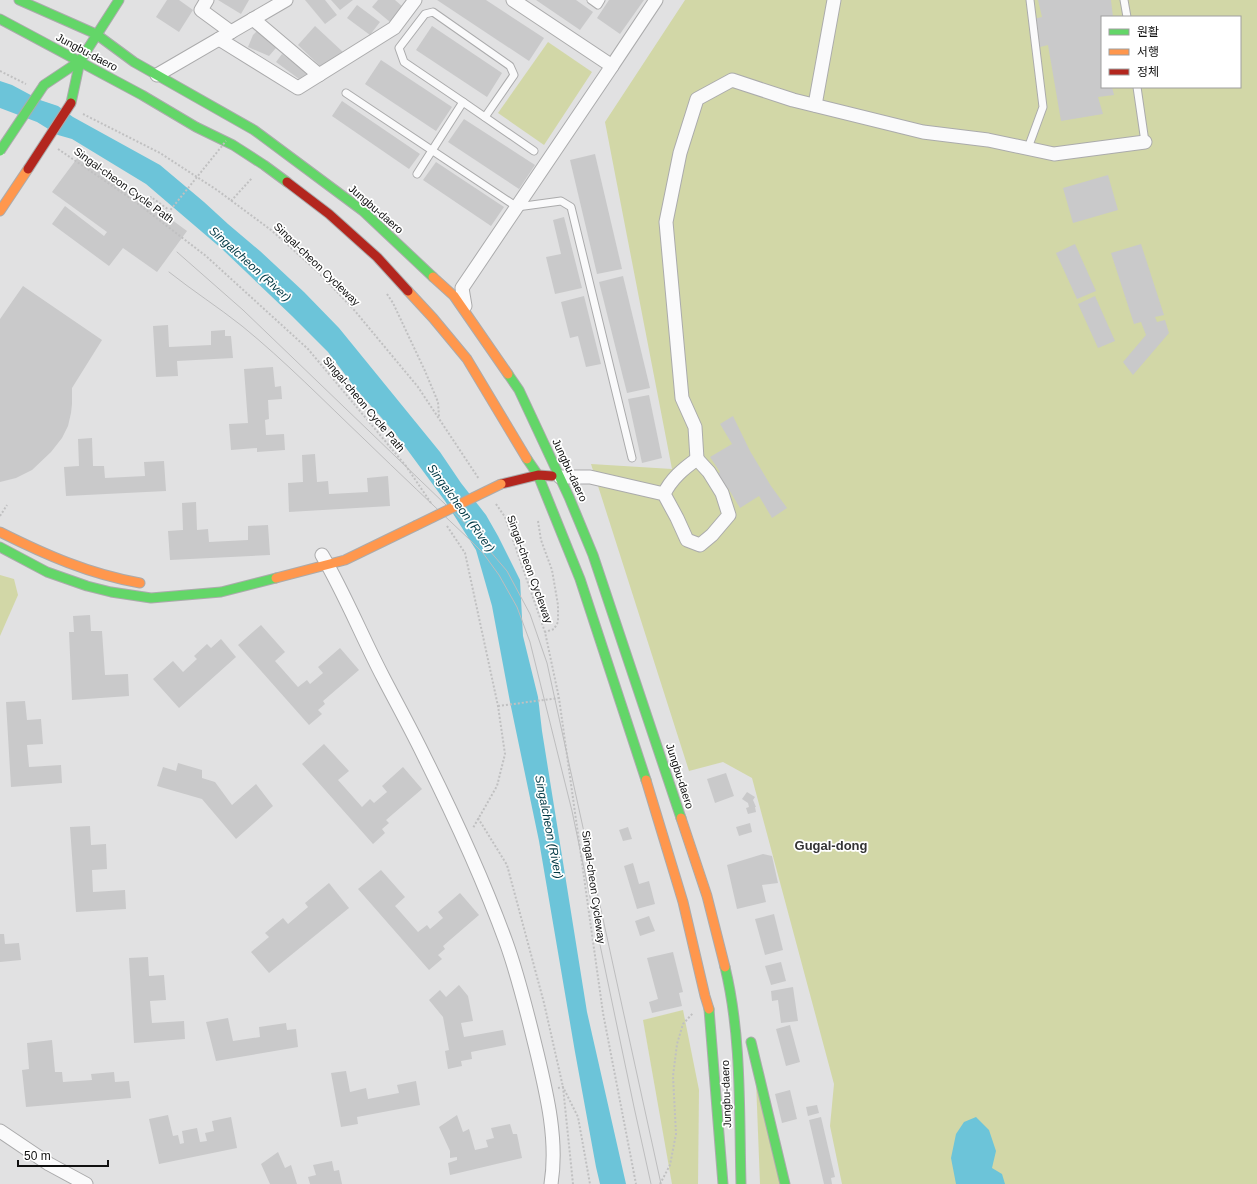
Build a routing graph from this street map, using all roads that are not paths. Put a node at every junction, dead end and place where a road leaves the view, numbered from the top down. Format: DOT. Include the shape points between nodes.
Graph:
graph roads {
  1 [pos="19,0"];
  2 [pos="119,0"];
  3 [pos="207,0"];
  4 [pos="286,0"];
  5 [pos="414,0"];
  6 [pos="513,0"];
  7 [pos="591,0"];
  8 [pos="601,0"];
  9 [pos="656,0"];
  10 [pos="834,0"];
  11 [pos="1030,0"];
  12 [pos="1124,0"];
  13 [pos="1127,16"];
  14 [pos="0,19"];
  15 [pos="253,19"];
  16 [pos="231,32"];
  17 [pos="96,34"];
  18 [pos="219,38"];
  19 [pos="80,61"];
  20 [pos="612,66"];
  21 [pos="157,75"];
  22 [pos="319,75"];
  23 [pos="1137,88"];
  24 [pos="346,93"];
  25 [pos="463,102"];
  26 [pos="815,105"];
  27 [pos="485,117"];
  28 [pos="1145,142"];
  29 [pos="1028,148"];
  30 [pos="432,150"];
  31 [pos="0,151"];
  32 [pos="534,152"];
  33 [pos="417,174"];
  34 [pos="517,207"];
  35 [pos="0,211"];
  36 [pos="434,278"];
  37 [pos="462,288"];
  38 [pos="467,314"];
  39 [pos="632,458"];
  40 [pos="697,459"];
  41 [pos="538,475"];
  42 [pos="560,477"];
  43 [pos="664,494"];
  44 [pos="415,526"];
  45 [pos="0,532"];
  46 [pos="352,546"];
  47 [pos="0,547"];
  48 [pos="324,557"];
  49 [pos="148,585"];
  50 [pos="731,993"];
  51 [pos="742,1021"];
  52 [pos="752,1089"];
  53 [pos="0,1132"];
  54 [pos="721,1166"];
  55 [pos="86,1184"];
  56 [pos="551,1184"];
  57 [pos="718,1184"];
  58 [pos="723,1184"];
  59 [pos="741,1184"];
  60 [pos="785,1184"];
  1 -- 17 [label="main road, Jungbu-daero"];
  2 -- 17 [label="main road"];
  3 -- 16 [label="street" via="201,10"];
  4 -- 15 [label="street"];
  5 -- 22 [label="street" via="394,28"];
  6 -- 20 [label="street"];
  7 -- 8 [label="lane" via="598,4"];
  9 -- 20 [label="street"];
  10 -- 26 [label="street"];
  11 -- 29 [label="lane" via="1043,107"];
  12 -- 13 [label="lane"];
  14 -- 19 [label="main road, Jungbu-daero"];
  15 -- 16 [label="street"];
  15 -- 22 [label="street"];
  16 -- 18 [label="street"];
  17 -- 19 [label="main road"];
  17 -- 21 [label="main road, Jungbu-daero" via="134,62"];
  18 -- 21 [label="street"];
  18 -- 22 [label="street" via="298,88"];
  19 -- 31 [label="main road, bridge" via="44,85"];
  19 -- 35 [label="main road, bridge" via="74,107"];
  19 -- 41 [label="main road, Jungbu-daero" via="196,127 234,145 329,214 372,252 467,359"];
  20 -- 34 [label="street"];
  21 -- 36 [label="main road, Jungbu-daero" via="254,130 363,211"];
  23 -- 28 [label="lane"];
  24 -- 30 [label="lane"];
  25 -- 27 [label="lane"];
  25 -- 27 [label="lane" via="404,62 399,48 424,14 432,12 510,66 514,75"];
  25 -- 30 [label="lane"];
  26 -- 29 [label="street" via="923,132"];
  26 -- 40 [label="street" via="732,80 697,99 680,153 666,222 682,398 695,427"];
  27 -- 32 [label="lane"];
  28 -- 29 [label="street" via="1054,154"];
  30 -- 33 [label="lane"];
  30 -- 34 [label="lane"];
  34 -- 37 [label="street"];
  34 -- 39 [label="lane" via="561,201 571,207"];
  36 -- 37 [label="street"];
  36 -- 38 [label="main road, Jungbu-daero" via="454,296"];
  37 -- 38 [label="street"];
  38 -- 42 [label="main road, Jungbu-daero" via="519,390"];
  40 -- 43 [label="street" via="683,469 668,485"];
  40 -- 43 [label="street" via="722,493 728,515 712,535 700,545 687,540"];
  41 -- 42 [label="main road"];
  41 -- 44 [label="main road, bridge" via="502,484"];
  41 -- 54 [label="main road, Jungbu-daero" via="580,579 683,902 709,1006"];
  42 -- 43 [label="street" via="590,477"];
  42 -- 50 [label="main road, Jungbu-daero" via="593,555 707,896"];
  44 -- 46 [label="main road"];
  44 -- 48 [label="main road" via="345,560"];
  45 -- 49 [label="main road" via="54,559 93,573"];
  47 -- 48 [label="main road" via="47,572 87,586 151,598 220,592"];
  48 -- 56 [label="street" via="456,822 506,943 528,1014 546,1094 554,1166"];
  50 -- 51 [label="main road"];
  50 -- 59 [label="main road, Jungbu-daero" via="737,1050"];
  52 -- 60 [label="main road" via="750,1038"];
  53 -- 55 [label="street" via="49,1164"];
  54 -- 57 [label="main road"];
  54 -- 58 [label="main road, Jungbu-daero"];
}
